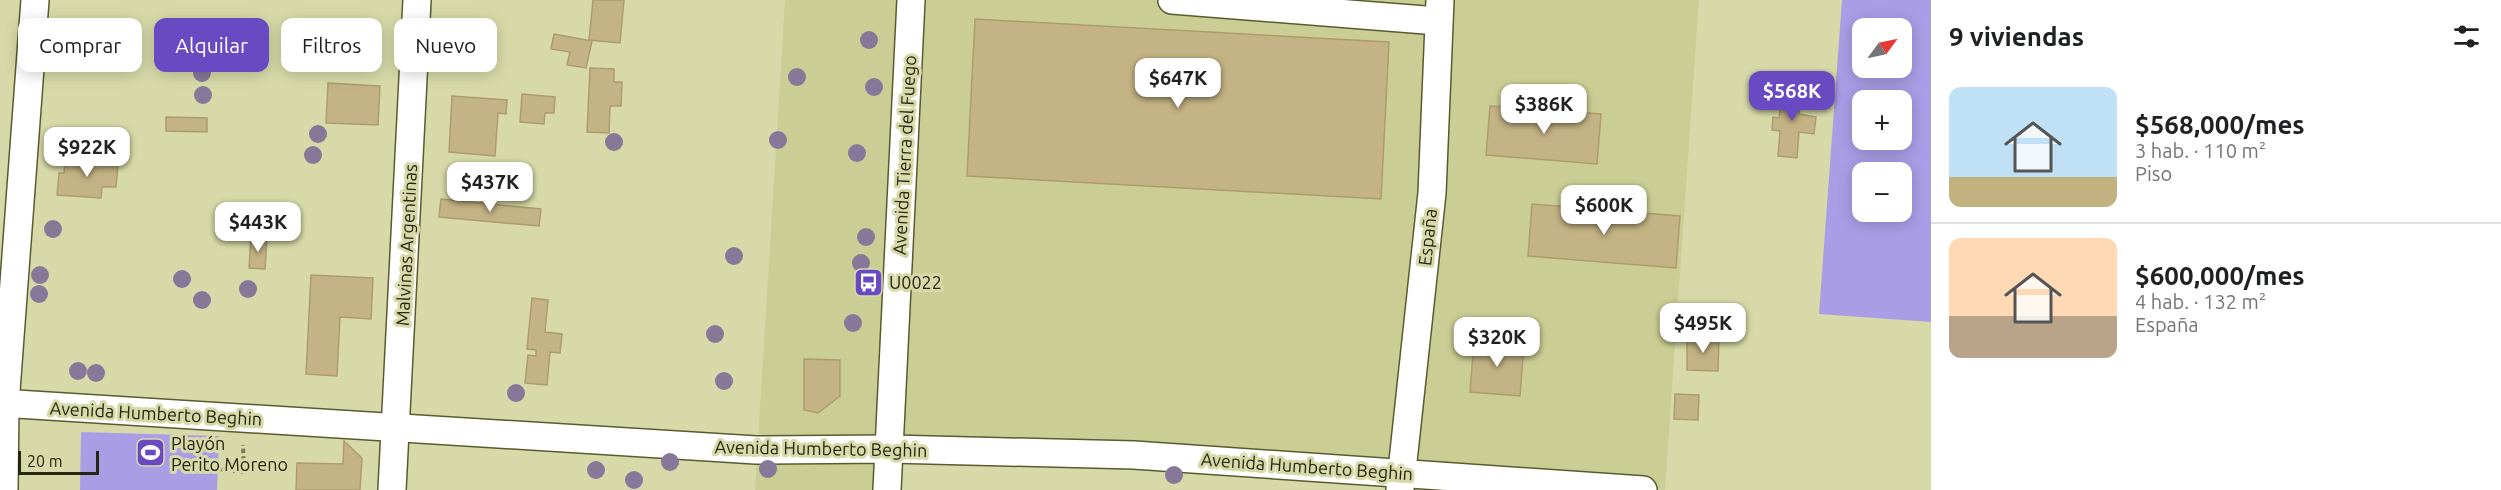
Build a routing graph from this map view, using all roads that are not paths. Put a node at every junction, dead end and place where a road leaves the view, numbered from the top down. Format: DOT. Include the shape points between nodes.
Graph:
graph roads {
  1 [pos="35,0"];
  2 [pos="417,0"];
  3 [pos="911,0"];
  4 [pos="1173,0"];
  5 [pos="1439,10"];
  6 [pos="3,404"];
  7 [pos="397,428"];
  8 [pos="891,449"];
  9 [pos="1400,481"];
  10 [pos="4,490"];
  11 [pos="393,490"];
  12 [pos="888,490"];
  13 [pos="1643,490"];
  1 -- 6 [label="street"];
  2 -- 7 [label="street, Malvinas Argentinas"];
  3 -- 8 [label="street, Avenida Tierra del Fuego"];
  4 -- 5 [label="street"];
  5 -- 9 [label="street, España" via="1432,193"];
  6 -- 7 [label="street, Avenida Humberto Beghin"];
  6 -- 10 [label="street"];
  7 -- 8 [label="street, Avenida Humberto Beghin" via="756,450"];
  7 -- 11 [label="street, Malvinas Argentinas"];
  8 -- 9 [label="street, Avenida Humberto Beghin" via="1134,455"];
  8 -- 12 [label="street, Avenida Tierra del Fuego"];
  9 -- 13 [label="street, Avenida Humberto Beghin"];
}
